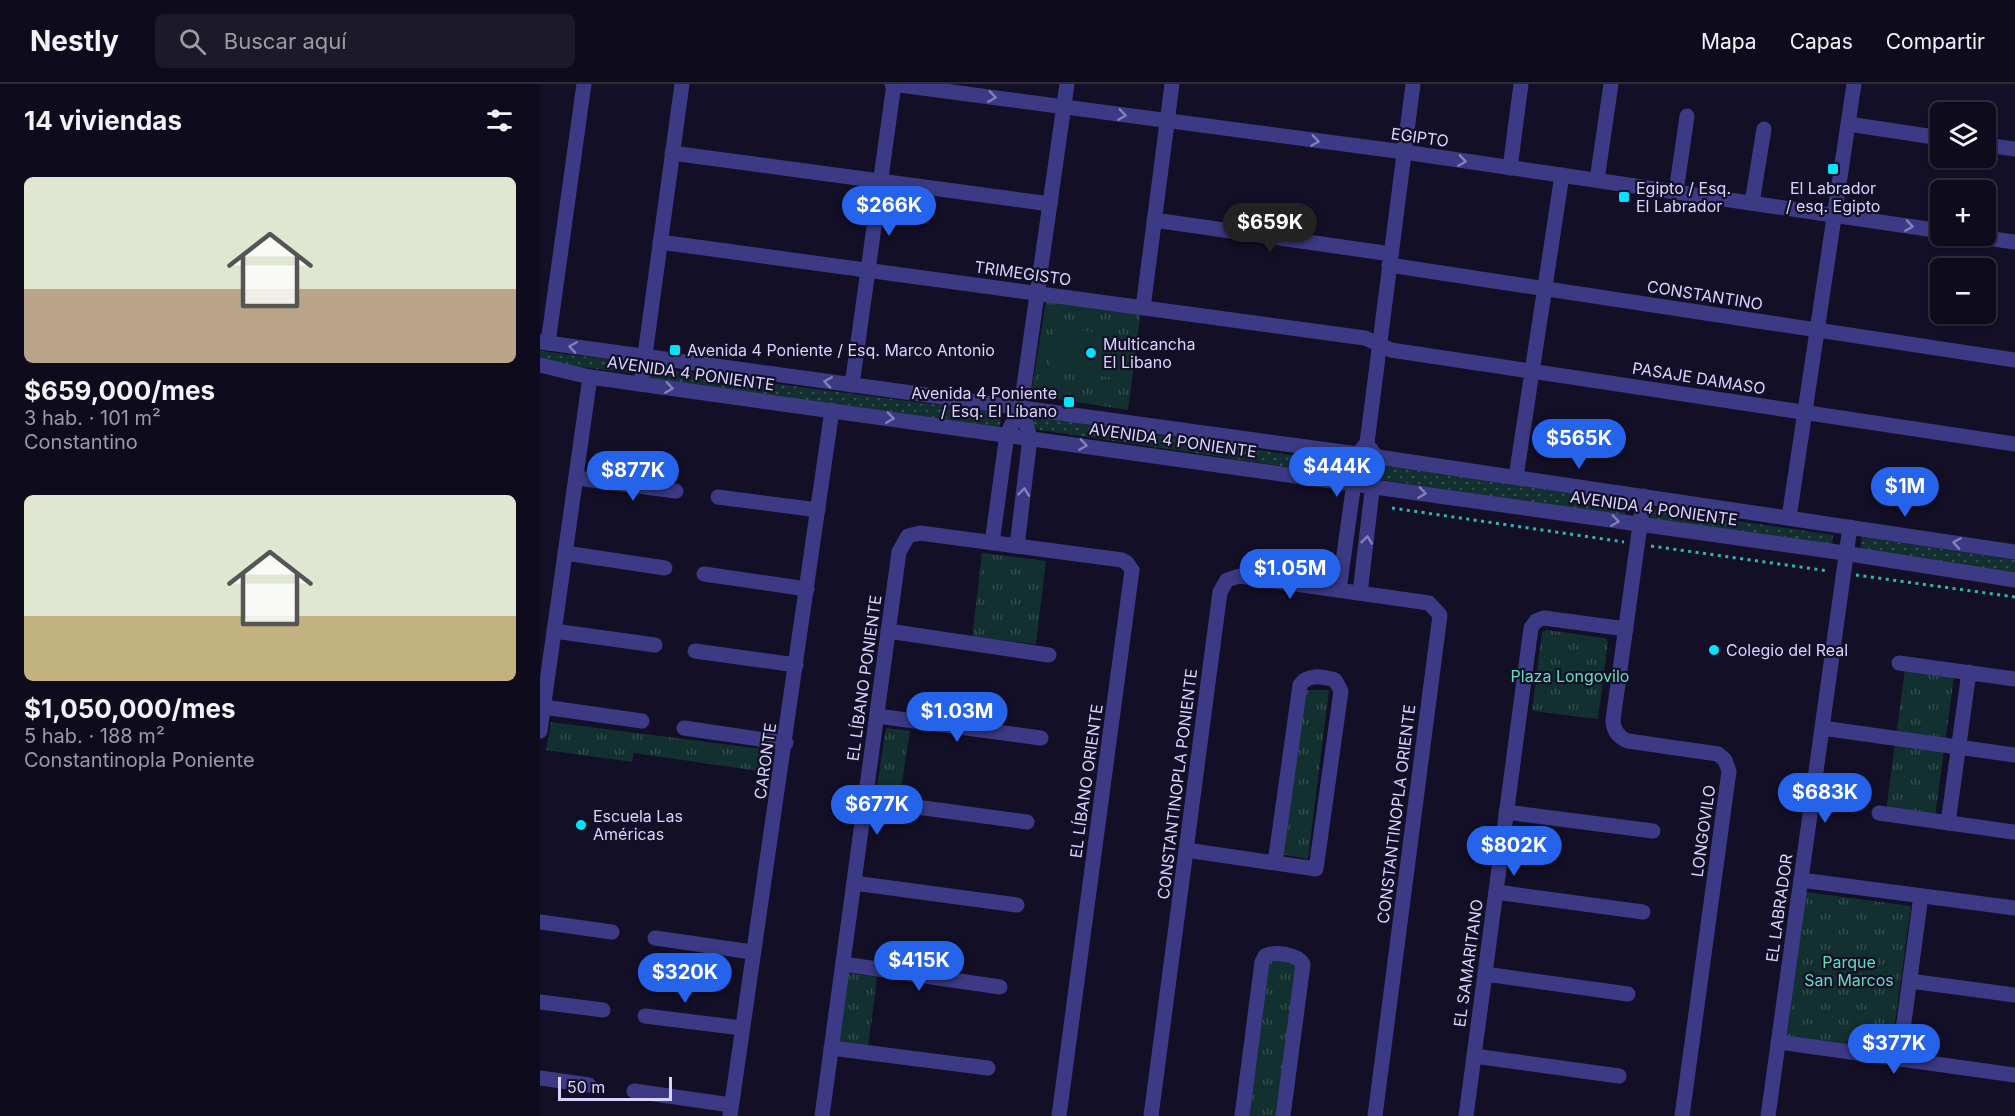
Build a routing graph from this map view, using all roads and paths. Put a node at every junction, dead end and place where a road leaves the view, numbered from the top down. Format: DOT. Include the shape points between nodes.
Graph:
graph roads {
  1 [pos="584,84"];
  2 [pos="682,84"];
  3 [pos="893,84"];
  4 [pos="1067,84"];
  5 [pos="1172,84"];
  6 [pos="1413,84"];
  7 [pos="1521,84"];
  8 [pos="1611,84"];
  9 [pos="1854,84"];
  10 [pos="961,88"];
  11 [pos="1064,107"];
  12 [pos="1687,116"];
  13 [pos="1167,121"];
  14 [pos="1848,124"];
  15 [pos="1764,129"];
  16 [pos="1930,136"];
  17 [pos="1996,146"];
  18 [pos="2015,149"];
  19 [pos="1404,152"];
  20 [pos="672,153"];
  21 [pos="1510,168"];
  22 [pos="1562,175"];
  23 [pos="1597,180"];
  24 [pos="880,181"];
  25 [pos="1676,192"];
  26 [pos="1752,202"];
  27 [pos="1050,204"];
  28 [pos="1834,214"];
  29 [pos="1154,220"];
  30 [pos="1930,229"];
  31 [pos="1996,239"];
  32 [pos="660,242"];
  33 [pos="2015,242"];
  34 [pos="1390,260"];
  35 [pos="868,270"];
  36 [pos="1545,288"];
  37 [pos="1037,293"];
  38 [pos="1143,308"];
  39 [pos="1817,330"];
  40 [pos="544,343"];
  41 [pos="1379,344"];
  42 [pos="645,357"];
  43 [pos="2015,360"];
  44 [pos="540,365"];
  45 [pos="1532,371"];
  46 [pos="590,377"];
  47 [pos="641,384"];
  48 [pos="852,385"];
  49 [pos="1021,407"];
  50 [pos="832,410"];
  51 [pos="1805,412"];
  52 [pos="1007,435"];
  53 [pos="1030,438"];
  54 [pos="2015,444"];
  55 [pos="1362,448"];
  56 [pos="1376,456"];
  57 [pos="1516,477"];
  58 [pos="576,478"];
  59 [pos="1352,483"];
  60 [pos="1374,486"];
  61 [pos="676,491"];
  62 [pos="1644,496"];
  63 [pos="718,497"];
  64 [pos="1392,508"];
  65 [pos="818,510"];
  66 [pos="1789,518"];
  67 [pos="1641,524"];
  68 [pos="1850,527"];
  69 [pos="992,543"];
  70 [pos="1638,544"];
  71 [pos="1017,546"];
  72 [pos="2015,552"];
  73 [pos="1846,553"];
  74 [pos="565,554"];
  75 [pos="665,568"];
  76 [pos="1843,573"];
  77 [pos="704,574"];
  78 [pos="2015,580"];
  79 [pos="807,589"];
  80 [pos="1349,592"];
  81 [pos="2015,597"];
  82 [pos="1626,629"];
  83 [pos="554,631"];
  84 [pos="888,631"];
  85 [pos="655,645"];
  86 [pos="695,651"];
  87 [pos="1049,656"];
  88 [pos="1899,663"];
  89 [pos="796,665"];
  90 [pos="1969,672"];
  91 [pos="2015,679"];
  92 [pos="544,707"];
  93 [pos="877,716"];
  94 [pos="642,721"];
  95 [pos="684,728"];
  96 [pos="1822,728"];
  97 [pos="540,732"];
  98 [pos="1041,738"];
  99 [pos="786,742"];
  100 [pos="1959,747"];
  101 [pos="2015,755"];
  102 [pos="865,800"];
  103 [pos="1506,812"];
  104 [pos="1879,813"];
  105 [pos="1027,822"];
  106 [pos="1948,823"];
  107 [pos="1653,831"];
  108 [pos="2013,832"];
  109 [pos="1186,850"];
  110 [pos="1275,862"];
  111 [pos="1801,880"];
  112 [pos="854,883"];
  113 [pos="1496,892"];
  114 [pos="1921,896"];
  115 [pos="1017,905"];
  116 [pos="2015,908"];
  117 [pos="1643,912"];
  118 [pos="540,922"];
  119 [pos="612,932"];
  120 [pos="655,938"];
  121 [pos="753,952"];
  122 [pos="843,964"];
  123 [pos="1485,974"];
  124 [pos="1910,981"];
  125 [pos="1000,987"];
  126 [pos="1628,994"];
  127 [pos="2015,995"];
  128 [pos="540,1002"];
  129 [pos="603,1010"];
  130 [pos="645,1016"];
  131 [pos="742,1028"];
  132 [pos="1778,1042"];
  133 [pos="831,1048"];
  134 [pos="1474,1056"];
  135 [pos="1899,1059"];
  136 [pos="988,1068"];
  137 [pos="2015,1075"];
  138 [pos="1619,1076"];
  139 [pos="540,1078"];
  140 [pos="589,1085"];
  141 [pos="634,1091"];
  142 [pos="731,1110"];
  143 [pos="822,1116"];
  144 [pos="1059,1116"];
  145 [pos="1151,1116"];
  146 [pos="1242,1116"];
  147 [pos="1283,1116"];
  148 [pos="1375,1116"];
  149 [pos="1466,1116"];
  150 [pos="1682,1116"];
  151 [pos="1768,1116"];
  1 -- 40 [label="street"];
  2 -- 20 [label="street"];
  3 -- 10 [label="street, EGIPTO"];
  3 -- 24 [label="street"];
  4 -- 11 [label="street"];
  5 -- 13 [label="street"];
  6 -- 19 [label="street"];
  7 -- 21 [label="street"];
  8 -- 23 [label="street"];
  9 -- 14 [label="street"];
  10 -- 11 [label="street, EGIPTO, one-way"];
  11 -- 13 [label="street, EGIPTO, one-way"];
  11 -- 27 [label="street"];
  12 -- 25 [label="street"];
  13 -- 19 [label="street, EGIPTO, one-way"];
  13 -- 29 [label="street"];
  14 -- 16 [label="street"];
  14 -- 28 [label="street"];
  15 -- 26 [label="street"];
  17 -- 18 [label="street"];
  19 -- 21 [label="street, EGIPTO, one-way"];
  19 -- 34 [label="street"];
  20 -- 24 [label="street"];
  20 -- 32 [label="street"];
  21 -- 22 [label="street, EGIPTO"];
  22 -- 23 [label="street, EGIPTO"];
  22 -- 36 [label="street"];
  23 -- 25 [label="street, EGIPTO"];
  24 -- 27 [label="street"];
  24 -- 35 [label="street"];
  25 -- 26 [label="street, EGIPTO"];
  26 -- 28 [label="street, EGIPTO"];
  27 -- 37 [label="street"];
  28 -- 30 [label="street, EGIPTO, one-way"];
  28 -- 39 [label="street"];
  29 -- 34 [label="street, CONSTANTINO"];
  29 -- 38 [label="street"];
  31 -- 33 [label="street"];
  32 -- 35 [label="street, TRIMEGISTO"];
  32 -- 42 [label="street"];
  34 -- 36 [label="street, CONSTANTINO"];
  34 -- 41 [label="street"];
  35 -- 37 [label="street, TRIMEGISTO"];
  35 -- 48 [label="street"];
  36 -- 39 [label="street, CONSTANTINO"];
  36 -- 45 [label="street"];
  37 -- 38 [label="street, TRIMEGISTO"];
  37 -- 49 [label="street"];
  38 -- 41 [label="street, TRIMEGISTO" via="1365,338"];
  39 -- 43 [label="street, CONSTANTINO"];
  39 -- 51 [label="street"];
  42 -- 40 [label="street, AVENIDA 4 PONIENTE, one-way"];
  41 -- 45 [label="street, PASAJE DAMASO" via="1391,350"];
  41 -- 55 [label="street"];
  42 -- 47 [label="street"];
  48 -- 42 [label="street, AVENIDA 4 PONIENTE, one-way"];
  44 -- 46 [label="street, AVENIDA 4 PONIENTE"];
  45 -- 51 [label="street, PASAJE DAMASO"];
  45 -- 57 [label="street"];
  46 -- 47 [label="street, AVENIDA 4 PONIENTE"];
  46 -- 58 [label="street"];
  47 -- 50 [label="street, AVENIDA 4 PONIENTE, one-way"];
  48 -- 49 [label="street, AVENIDA 4 PONIENTE"];
  49 -- 52 [label="street"];
  49 -- 53 [label="street"];
  49 -- 55 [label="street, AVENIDA 4 PONIENTE"];
  50 -- 52 [label="street, AVENIDA 4 PONIENTE, one-way"];
  50 -- 65 [label="street, CARONTE"];
  51 -- 54 [label="street, PASAJE DAMASO"];
  51 -- 66 [label="street"];
  52 -- 53 [label="street, AVENIDA 4 PONIENTE"];
  52 -- 69 [label="street"];
  53 -- 59 [label="street, AVENIDA 4 PONIENTE, one-way"];
  71 -- 53 [label="street, one-way"];
  55 -- 56 [label="street"];
  55 -- 59 [label="street"];
  56 -- 57 [label="street, AVENIDA 4 PONIENTE"];
  56 -- 60 [label="street"];
  57 -- 62 [label="street, AVENIDA 4 PONIENTE"];
  58 -- 61 [label="street"];
  58 -- 74 [label="street"];
  59 -- 60 [label="street, AVENIDA 4 PONIENTE"];
  59 -- 80 [label="street"];
  60 -- 67 [label="street, AVENIDA 4 PONIENTE, one-way"];
  80 -- 60 [label="street, one-way"];
  62 -- 66 [label="street, AVENIDA 4 PONIENTE"];
  62 -- 67 [label="street, LONGOVILO"];
  63 -- 65 [label="street"];
  64 -- 70 [label="path"];
  65 -- 79 [label="street, CARONTE"];
  66 -- 68 [label="street, AVENIDA 4 PONIENTE"];
  67 -- 70 [label="street, LONGOVILO"];
  67 -- 73 [label="street, AVENIDA 4 PONIENTE"];
  72 -- 68 [label="street, AVENIDA 4 PONIENTE, one-way"];
  68 -- 73 [label="street, EL LABRADOR"];
  69 -- 71 [label="street, EL LÍBANO PONIENTE"];
  69 -- 84 [label="street, EL LÍBANO PONIENTE" via="920,533 908,536 899,552"];
  70 -- 76 [label="path"];
  70 -- 82 [label="street, LONGOVILO"];
  71 -- 144 [label="street, EL LÍBANO ORIENTE" via="1122,560 1132,570"];
  73 -- 76 [label="street, EL LABRADOR"];
  73 -- 78 [label="street, AVENIDA 4 PONIENTE"];
  74 -- 75 [label="street"];
  74 -- 83 [label="street"];
  76 -- 81 [label="path"];
  76 -- 96 [label="street, EL LABRADOR"];
  77 -- 79 [label="street"];
  79 -- 89 [label="street, CARONTE"];
  80 -- 109 [label="street, CONSTANTINOPLA PONIENTE" via="1239,576 1224,584"];
  80 -- 148 [label="street, CONSTANTINOPLA ORIENTE" via="1429,603 1440,615"];
  82 -- 103 [label="street, EL SAMARITANO" via="1548,618 1533,625"];
  82 -- 150 [label="street, LONGOVILO" via="1613,720 1617,733 1628,741 1718,754 1729,771"];
  83 -- 85 [label="street"];
  83 -- 92 [label="street"];
  84 -- 87 [label="street"];
  84 -- 93 [label="street, EL LÍBANO PONIENTE"];
  86 -- 89 [label="street"];
  88 -- 90 [label="street"];
  89 -- 99 [label="street, CARONTE"];
  90 -- 91 [label="street"];
  90 -- 100 [label="street"];
  92 -- 94 [label="street"];
  92 -- 97 [label="street"];
  93 -- 98 [label="street"];
  93 -- 102 [label="street, EL LÍBANO PONIENTE"];
  95 -- 99 [label="street"];
  96 -- 100 [label="street"];
  96 -- 111 [label="street, EL LABRADOR"];
  99 -- 121 [label="street, CARONTE"];
  100 -- 101 [label="street"];
  100 -- 106 [label="street"];
  102 -- 105 [label="street"];
  102 -- 112 [label="street, EL LÍBANO PONIENTE"];
  103 -- 107 [label="street"];
  103 -- 113 [label="street, EL SAMARITANO"];
  104 -- 106 [label="street"];
  106 -- 108 [label="street"];
  109 -- 110 [label="street"];
  109 -- 145 [label="street, CONSTANTINOPLA PONIENTE"];
  110 -- 110 [label="street" via="1316,869 1341,691 1335,680 1311,676 1300,685"];
  111 -- 114 [label="street"];
  111 -- 132 [label="street, EL LABRADOR"];
  112 -- 115 [label="street"];
  112 -- 122 [label="street, EL LÍBANO PONIENTE"];
  113 -- 117 [label="street"];
  113 -- 123 [label="street, EL SAMARITANO"];
  114 -- 116 [label="street"];
  114 -- 124 [label="street"];
  118 -- 119 [label="street"];
  120 -- 121 [label="street"];
  121 -- 131 [label="street, CARONTE"];
  122 -- 125 [label="street"];
  122 -- 133 [label="street, EL LÍBANO PONIENTE"];
  123 -- 126 [label="street"];
  123 -- 134 [label="street, EL SAMARITANO"];
  124 -- 127 [label="street"];
  124 -- 135 [label="street"];
  128 -- 129 [label="street"];
  130 -- 131 [label="street"];
  131 -- 142 [label="street, CARONTE"];
  132 -- 135 [label="street"];
  132 -- 151 [label="street, EL LABRADOR"];
  133 -- 136 [label="street"];
  133 -- 143 [label="street, EL LÍBANO PONIENTE"];
  134 -- 138 [label="street"];
  134 -- 149 [label="street, EL SAMARITANO"];
  135 -- 137 [label="street"];
  139 -- 140 [label="street"];
  141 -- 142 [label="street"];
  146 -- 147 [label="street" via="1262,962 1265,956 1273,954 1295,956 1303,964"];
}
